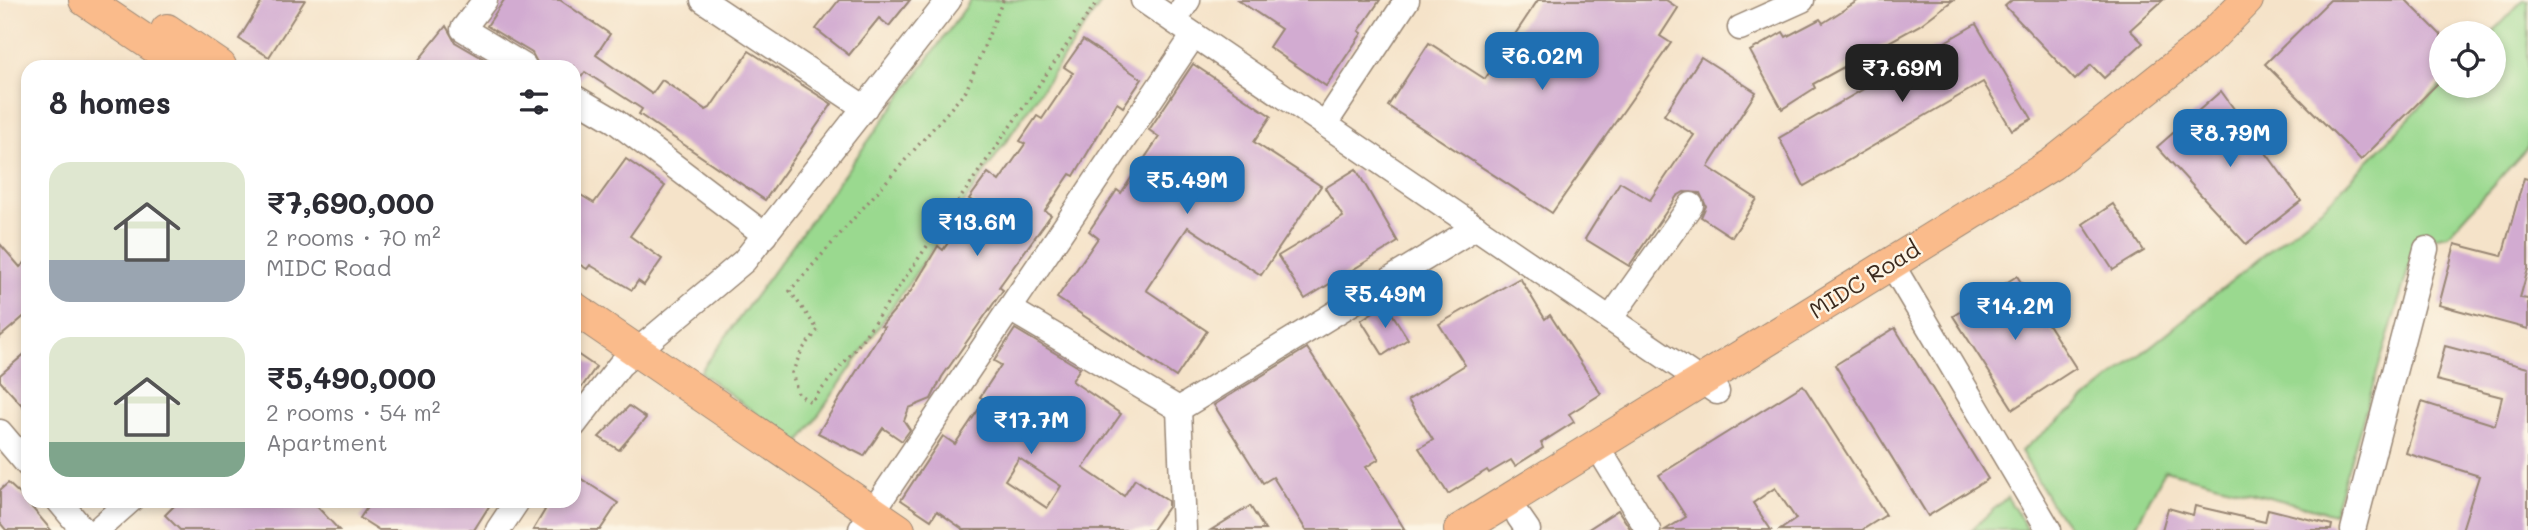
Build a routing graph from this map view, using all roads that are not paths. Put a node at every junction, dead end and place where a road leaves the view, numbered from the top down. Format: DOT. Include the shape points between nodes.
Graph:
graph roads {
  1 [pos="85,0"];
  2 [pos="122,0"];
  3 [pos="485,0"];
  4 [pos="703,0"];
  5 [pos="949,0"];
  6 [pos="1143,0"];
  7 [pos="1188,0"];
  8 [pos="1407,0"];
  9 [pos="1802,0"];
  10 [pos="2247,0"];
  11 [pos="2272,0"];
  12 [pos="1184,28"];
  13 [pos="1740,28"];
  14 [pos="174,60"];
  15 [pos="211,60"];
  16 [pos="514,60"];
  17 [pos="581,101"];
  18 [pos="865,108"];
  19 [pos="1325,124"];
  20 [pos="1691,205"];
  21 [pos="1476,227"];
  22 [pos="765,235"];
  23 [pos="2426,249"];
  24 [pos="1896,271"];
  25 [pos="1010,309"];
  26 [pos="581,314"];
  27 [pos="1610,318"];
  28 [pos="581,337"];
  29 [pos="629,358"];
  30 [pos="1709,386"];
  31 [pos="1179,409"];
  32 [pos="581,416"];
  33 [pos="0,432"];
  34 [pos="21,457"];
  35 [pos="1606,461"];
  36 [pos="65,508"];
  37 [pos="122,508"];
  38 [pos="512,508"];
  39 [pos="865,524"];
  40 [pos="1515,526"];
  41 [pos="83,530"];
  42 [pos="97,530"];
  43 [pos="498,530"];
  44 [pos="899,530"];
  45 [pos="1184,530"];
  46 [pos="1460,530"];
  47 [pos="1648,530"];
  48 [pos="2049,530"];
  49 [pos="2353,530"];
  1 -- 14 [label="main road"];
  2 -- 15 [label="main road"];
  3 -- 16 [label="street" via="463,29"];
  4 -- 18 [label="street"];
  5 -- 18 [label="street"];
  6 -- 12 [label="street"];
  7 -- 12 [label="street"];
  8 -- 19 [label="street"];
  9 -- 13 [label="street"];
  10 -- 24 [label="main road, MIDC Road" via="2207,41 2083,141"];
  11 -- 24 [label="main road, MIDC Road" via="2219,54 2094,156"];
  12 -- 19 [label="street"];
  12 -- 25 [label="street"];
  17 -- 22 [label="street" via="615,121"];
  18 -- 22 [label="street"];
  19 -- 21 [label="street"];
  20 -- 27 [label="street"];
  21 -- 27 [label="street"];
  21 -- 31 [label="street"];
  22 -- 29 [label="street" via="744,261"];
  23 -- 49 [label="street"];
  24 -- 30 [label="main road, MIDC Road"];
  24 -- 48 [label="street"];
  25 -- 31 [label="street"];
  25 -- 39 [label="street"];
  26 -- 29 [label="main road"];
  27 -- 30 [label="street"];
  28 -- 29 [label="main road"];
  29 -- 32 [label="street"];
  29 -- 39 [label="main road"];
  30 -- 35 [label="main road, MIDC Road"];
  30 -- 46 [label="main road, MIDC Road"];
  31 -- 45 [label="street"];
  33 -- 34 [label="street"];
  35 -- 40 [label="main road, MIDC Road"];
  35 -- 47 [label="street"];
  36 -- 41 [label="street"];
  37 -- 42 [label="street"];
  38 -- 43 [label="street"];
  39 -- 44 [label="main road"];
}
